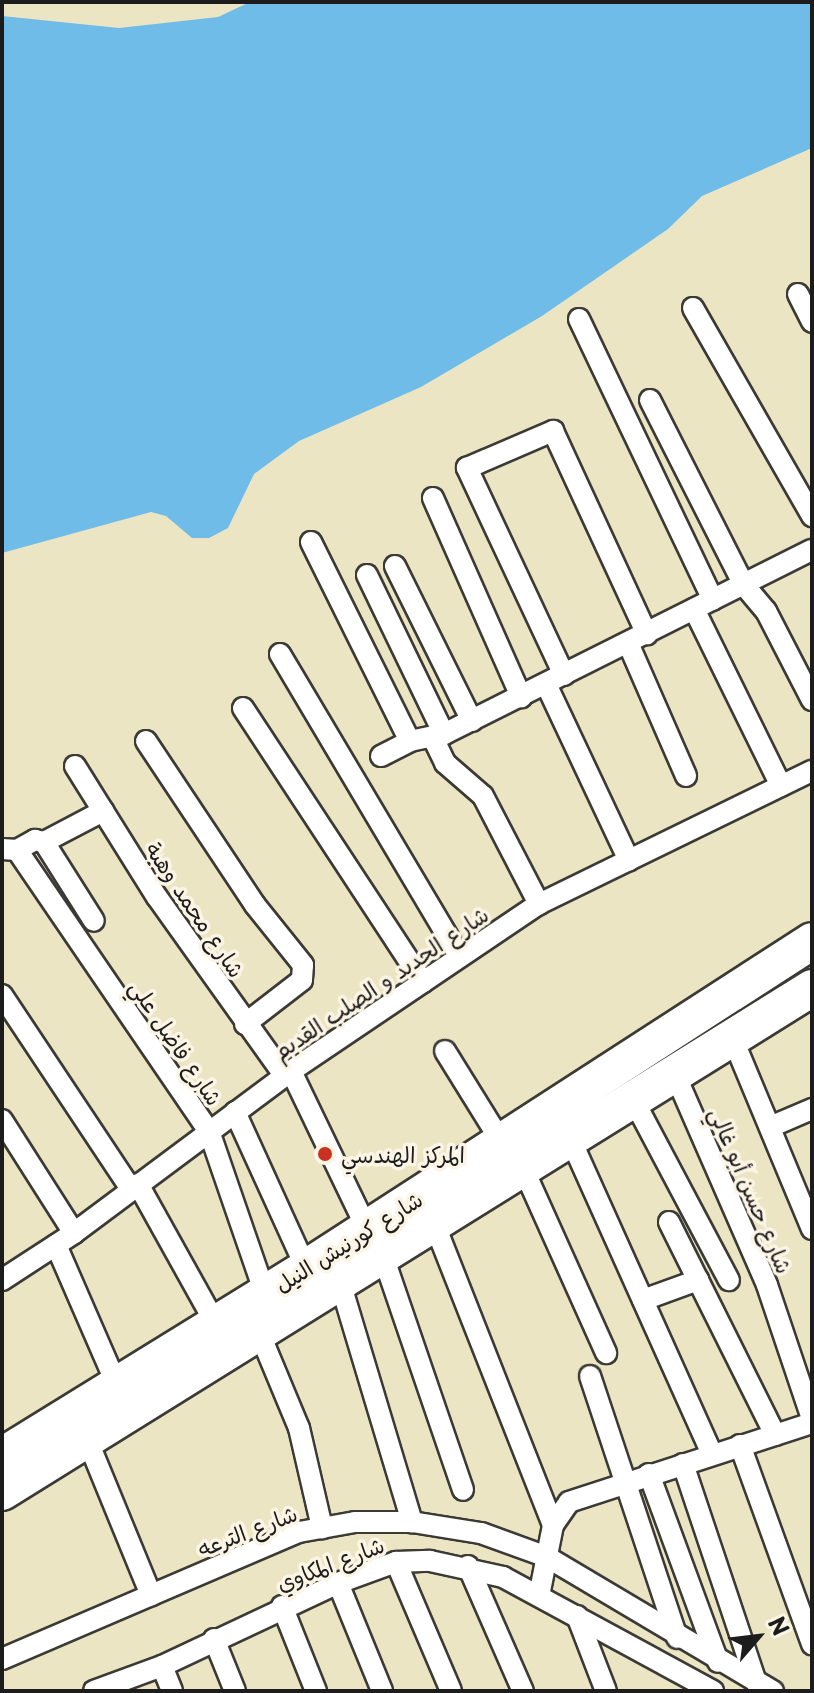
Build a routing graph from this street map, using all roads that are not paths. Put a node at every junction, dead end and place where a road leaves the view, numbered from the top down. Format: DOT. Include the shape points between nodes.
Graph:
graph roads {
  1 [pos="798,294"];
  2 [pos="693,308"];
  3 [pos="579,319"];
  4 [pos="812,322"];
  5 [pos="650,400"];
  6 [pos="433,498"];
  7 [pos="812,516"];
  8 [pos="311,542"];
  9 [pos="812,550"];
  10 [pos="395,566"];
  11 [pos="367,575"];
  12 [pos="744,585"];
  13 [pos="704,605"];
  14 [pos="638,638"];
  15 [pos="280,654"];
  16 [pos="555,680"];
  17 [pos="521,697"];
  18 [pos="812,700"];
  19 [pos="243,708"];
  20 [pos="472,721"];
  21 [pos="439,736"];
  22 [pos="146,741"];
  23 [pos="410,741"];
  24 [pos="381,756"];
  25 [pos="75,766"];
  26 [pos="812,771"];
  27 [pos="686,776"];
  28 [pos="781,786"];
  29 [pos="103,811"];
  30 [pos="44,842"];
  31 [pos="9,849"];
  32 [pos="629,860"];
  33 [pos="539,904"];
  34 [pos="94,921"];
  35 [pos="812,941"];
  36 [pos="460,957"];
  37 [pos="423,982"];
  38 [pos="812,988"];
  39 [pos="2,995"];
  40 [pos="245,1024"];
  41 [pos="732,1037"];
  42 [pos="445,1051"];
  43 [pos="674,1072"];
  44 [pos="287,1073"];
  45 [pos="633,1099"];
  46 [pos="812,1109"];
  47 [pos="235,1112"];
  48 [pos="2,1120"];
  49 [pos="770,1127"];
  50 [pos="209,1131"];
  51 [pos="570,1138"];
  52 [pos="501,1163"];
  53 [pos="135,1187"];
  54 [pos="669,1222"];
  55 [pos="434,1223"];
  56 [pos="812,1229"];
  57 [pos="74,1233"];
  58 [pos="375,1242"];
  59 [pos="56,1245"];
  60 [pos="306,1268"];
  61 [pos="5,1271"];
  62 [pos="698,1280"];
  63 [pos="729,1280"];
  64 [pos="340,1282"];
  65 [pos="265,1294"];
  66 [pos="643,1300"];
  67 [pos="216,1324"];
  68 [pos="259,1332"];
  69 [pos="606,1353"];
  70 [pos="590,1376"];
  71 [pos="117,1385"];
  72 [pos="811,1426"];
  73 [pos="775,1435"];
  74 [pos="87,1439"];
  75 [pos="740,1445"];
  76 [pos="712,1454"];
  77 [pos="2,1456"];
  78 [pos="683,1464"];
  79 [pos="649,1474"];
  80 [pos="628,1481"];
  81 [pos="463,1490"];
  82 [pos="2,1492"];
  83 [pos="412,1522"];
  84 [pos="553,1525"];
  85 [pos="322,1528"];
  86 [pos="547,1557"];
  87 [pos="396,1562"];
  88 [pos="468,1566"];
  89 [pos="338,1583"];
  90 [pos="151,1595"];
  91 [pos="539,1596"];
  92 [pos="282,1606"];
  93 [pos="577,1616"];
  94 [pos="677,1638"];
  95 [pos="214,1639"];
  96 [pos="812,1644"];
  97 [pos="2,1659"];
  98 [pos="162,1666"];
  99 [pos="726,1666"];
  100 [pos="764,1687"];
  101 [pos="94,1691"];
  102 [pos="172,1691"];
  103 [pos="235,1691"];
  104 [pos="316,1691"];
  105 [pos="382,1691"];
  106 [pos="451,1691"];
  107 [pos="523,1691"];
  108 [pos="606,1691"];
  109 [pos="713,1691"];
  110 [pos="720,1691"];
  1 -- 4 [label="street"];
  2 -- 7 [label="street"];
  3 -- 13 [label="street"];
  5 -- 12 [label="street"];
  6 -- 17 [label="street"];
  8 -- 23 [label="street"];
  9 -- 12 [label="street"];
  10 -- 20 [label="street"];
  11 -- 21 [label="street"];
  12 -- 13 [label="street"];
  12 -- 18 [label="street" via="766,611"];
  13 -- 14 [label="street"];
  13 -- 28 [label="street"];
  14 -- 16 [label="street"];
  14 -- 16 [label="street" via="553,431 467,468"];
  14 -- 27 [label="street"];
  15 -- 36 [label="street"];
  16 -- 17 [label="street"];
  16 -- 32 [label="street"];
  17 -- 20 [label="street"];
  19 -- 37 [label="street"];
  20 -- 21 [label="street"];
  21 -- 23 [label="street"];
  21 -- 33 [label="street" via="445,763 483,796"];
  22 -- 40 [label="street" via="255,905 303,965 302,980"];
  23 -- 24 [label="street"];
  25 -- 29 [label="street, شارع محمد وهبة"];
  26 -- 28 [label="street, شارع الحديد و الصلب القديم"];
  28 -- 32 [label="street, شارع الحديد و الصلب القديم"];
  29 -- 30 [label="street"];
  29 -- 40 [label="street, شارع محمد وهبة"];
  30 -- 31 [label="street"];
  30 -- 34 [label="street"];
  31 -- 50 [label="street, شارع فاضل علي"];
  32 -- 33 [label="street, شارع الحديد و الصلب القديم"];
  33 -- 36 [label="street, شارع الحديد و الصلب القديم"];
  35 -- 52 [label="highway, شارع كورنيش النيل"];
  36 -- 37 [label="street, شارع الحديد و الصلب القديم"];
  37 -- 44 [label="street, شارع الحديد و الصلب القديم"];
  38 -- 41 [label="highway, شارع كورنيش النيل"];
  39 -- 53 [label="street"];
  40 -- 44 [label="street, شارع محمد وهبة"];
  41 -- 43 [label="highway, شارع كورنيش النيل"];
  41 -- 49 [label="street"];
  42 -- 52 [label="street"];
  43 -- 45 [label="highway, شارع كورنيش النيل"];
  43 -- 72 [label="street, شارع حسن أبو غالي" via="767,1285"];
  44 -- 47 [label="street, شارع الحديد و الصلب القديم"];
  44 -- 58 [label="street, شارع محمد وهبة"];
  45 -- 51 [label="highway, شارع كورنيش النيل"];
  45 -- 63 [label="street"];
  46 -- 49 [label="street"];
  47 -- 50 [label="street, شارع الحديد و الصلب القديم"];
  47 -- 60 [label="street"];
  48 -- 57 [label="street"];
  49 -- 56 [label="street"];
  50 -- 53 [label="street, شارع الحديد و الصلب القديم"];
  50 -- 65 [label="street, شارع فاضل علي"];
  51 -- 52 [label="highway, شارع كورنيش النيل"];
  51 -- 66 [label="street"];
  52 -- 55 [label="highway, شارع كورنيش النيل"];
  52 -- 58 [label="highway, شارع كورنيش النيل"];
  52 -- 69 [label="street"];
  53 -- 57 [label="street, شارع الحديد و الصلب القديم"];
  53 -- 67 [label="street"];
  54 -- 62 [label="street"];
  55 -- 58 [label="highway, شارع كورنيش النيل"];
  55 -- 84 [label="street"];
  57 -- 59 [label="street, شارع الحديد و الصلب القديم"];
  58 -- 60 [label="highway, شارع كورنيش النيل"];
  58 -- 64 [label="highway, شارع كورنيش النيل"];
  58 -- 81 [label="street, شارع محمد وهبة"];
  59 -- 61 [label="street, شارع الحديد و الصلب القديم"];
  59 -- 71 [label="street"];
  60 -- 65 [label="highway, شارع كورنيش النيل"];
  62 -- 66 [label="street"];
  62 -- 73 [label="street"];
  64 -- 68 [label="highway, شارع كورنيش النيل"];
  64 -- 83 [label="street"];
  65 -- 67 [label="highway, شارع كورنيش النيل"];
  66 -- 76 [label="street"];
  67 -- 71 [label="highway, شارع كورنيش النيل"];
  68 -- 74 [label="highway, شارع كورنيش النيل"];
  68 -- 85 [label="street" via="299,1428"];
  70 -- 80 [label="street"];
  71 -- 77 [label="highway, شارع كورنيش النيل"];
  72 -- 73 [label="street"];
  73 -- 75 [label="street"];
  74 -- 82 [label="highway, شارع كورنيش النيل"];
  74 -- 90 [label="street"];
  75 -- 76 [label="street"];
  75 -- 96 [label="street"];
  76 -- 78 [label="street"];
  78 -- 79 [label="street"];
  78 -- 100 [label="street"];
  79 -- 80 [label="street"];
  79 -- 99 [label="street"];
  80 -- 84 [label="street" via="569,1502"];
  80 -- 94 [label="street"];
  83 -- 85 [label="street, شارع الترعه"];
  83 -- 86 [label="street, شارع الترعه" via="481,1533"];
  84 -- 86 [label="street"];
  85 -- 90 [label="street, شارع الترعه" via="299,1532"];
  86 -- 91 [label="street"];
  86 -- 94 [label="street, شارع الترعه"];
  87 -- 88 [label="street, شارع المكاوي"];
  87 -- 89 [label="street, شارع المكاوي"];
  87 -- 106 [label="street"];
  88 -- 91 [label="street, شارع المكاوي"];
  88 -- 107 [label="street"];
  89 -- 92 [label="street, شارع المكاوي"];
  89 -- 105 [label="street"];
  90 -- 97 [label="street, شارع الترعه"];
  91 -- 93 [label="street, شارع المكاوي"];
  92 -- 95 [label="street, شارع المكاوي"];
  92 -- 104 [label="street"];
  93 -- 108 [label="street"];
  93 -- 109 [label="street, شارع المكاوي"];
  94 -- 99 [label="street, شارع الترعه"];
  95 -- 98 [label="street, شارع المكاوي"];
  95 -- 103 [label="street"];
  98 -- 101 [label="street, شارع المكاوي"];
  98 -- 102 [label="street"];
  99 -- 100 [label="street, شارع الترعه"];
  99 -- 110 [label="street"];
}
